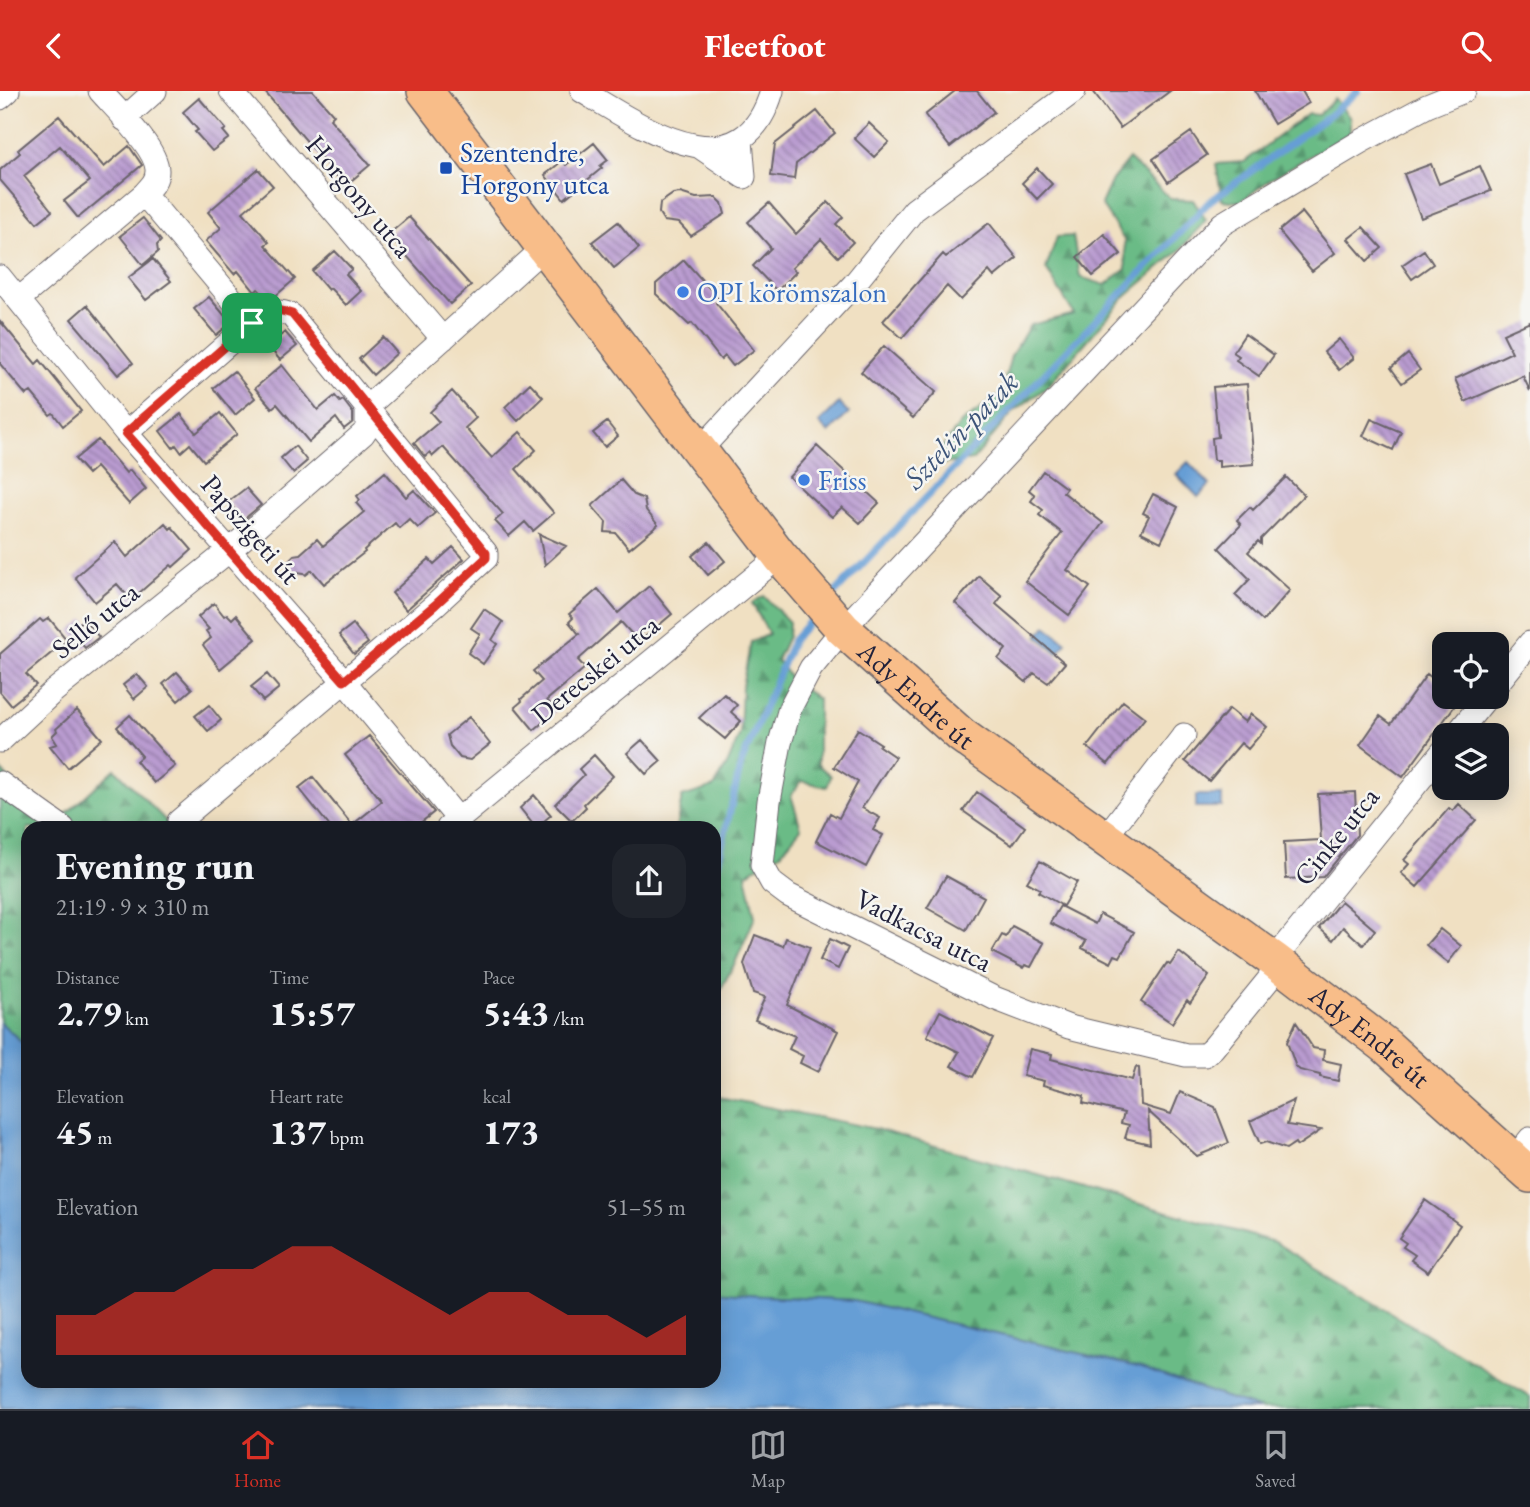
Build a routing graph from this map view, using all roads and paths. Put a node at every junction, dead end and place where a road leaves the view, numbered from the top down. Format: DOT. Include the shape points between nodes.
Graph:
graph roads {
  1 [pos="8,91"];
  2 [pos="100,91"];
  3 [pos="155,91"];
  4 [pos="231,91"];
  5 [pos="425,91"];
  6 [pos="582,91"];
  7 [pos="772,91"];
  8 [pos="1074,91"];
  9 [pos="1464,91"];
  10 [pos="0,98"];
  11 [pos="124,119"];
  12 [pos="741,140"];
  13 [pos="700,147"];
  14 [pos="144,194"];
  15 [pos="545,247"];
  16 [pos="0,277"];
  17 [pos="19,299"];
  18 [pos="252,323"];
  19 [pos="443,339"];
  20 [pos="367,407"];
  21 [pos="126,433"];
  22 [pos="699,451"];
  23 [pos="231,549"];
  24 [pos="780,556"];
  25 [pos="839,624"];
  26 [pos="1530,643"];
  27 [pos="1509,669"];
  28 [pos="344,681"];
  29 [pos="1477,709"];
  30 [pos="1466,723"];
  31 [pos="1184,735"];
  32 [pos="0,741"];
  33 [pos="1432,765"];
  34 [pos="0,783"];
  35 [pos="53,821"];
  36 [pos="179,821"];
  37 [pos="451,821"];
  38 [pos="455,821"];
  39 [pos="1104,839"];
  40 [pos="1274,960"];
  41 [pos="1525,1158"];
  1 -- 10 [label="street"];
  2 -- 11 [label="street"];
  3 -- 11 [label="street"];
  4 -- 19 [label="street, Horgony utca"];
  5 -- 15 [label="main road, Ady Endre út"];
  6 -- 13 [label="street" via="659,135"];
  7 -- 12 [label="street" via="763,116"];
  8 -- 22 [label="street" via="914,210 855,283"];
  9 -- 25 [label="street, Vadkacsa utca" via="1360,142 1222,224"];
  11 -- 14 [label="street" via="157,164 155,182"];
  12 -- 13 [label="street" via="725,147"];
  12 -- 13 [label="street" via="744,177"];
  14 -- 17 [label="street"];
  14 -- 18 [label="street"];
  15 -- 19 [label="street"];
  15 -- 22 [label="main road, Ady Endre út"];
  16 -- 17 [label="street, Papszigeti út"];
  17 -- 21 [label="street, Papszigeti út"];
  18 -- 20 [label="street" via="272,311 292,314"];
  18 -- 21 [label="street"];
  19 -- 20 [label="street"];
  20 -- 23 [label="street" via="363,434"];
  20 -- 28 [label="street" via="486,558"];
  21 -- 23 [label="street, Papszigeti út"];
  22 -- 24 [label="main road, Ady Endre út"];
  23 -- 28 [label="street, Papszigeti út"];
  23 -- 32 [label="street, Sellő utca" via="54,691"];
  24 -- 25 [label="main road, Ady Endre út"];
  24 -- 38 [label="street, Derecskei utca"];
  25 -- 39 [label="main road, Ady Endre út" via="961,735"];
  25 -- 40 [label="street, Vadkacsa utca" via="790,708 780,743 762,865 772,883 994,998 1069,1027 1186,1055 1205,1055 1213,1048 1270,978"];
  26 -- 27 [label="street"];
  28 -- 36 [label="street"];
  28 -- 37 [label="street, Papszigeti út"];
  29 -- 30 [label="street"];
  31 -- 39 [label="street"];
  33 -- 40 [label="street, Cinke utca"];
  34 -- 35 [label="street"];
  39 -- 40 [label="main road, Ady Endre út"];
  40 -- 41 [label="main road, Ady Endre út"];
}
